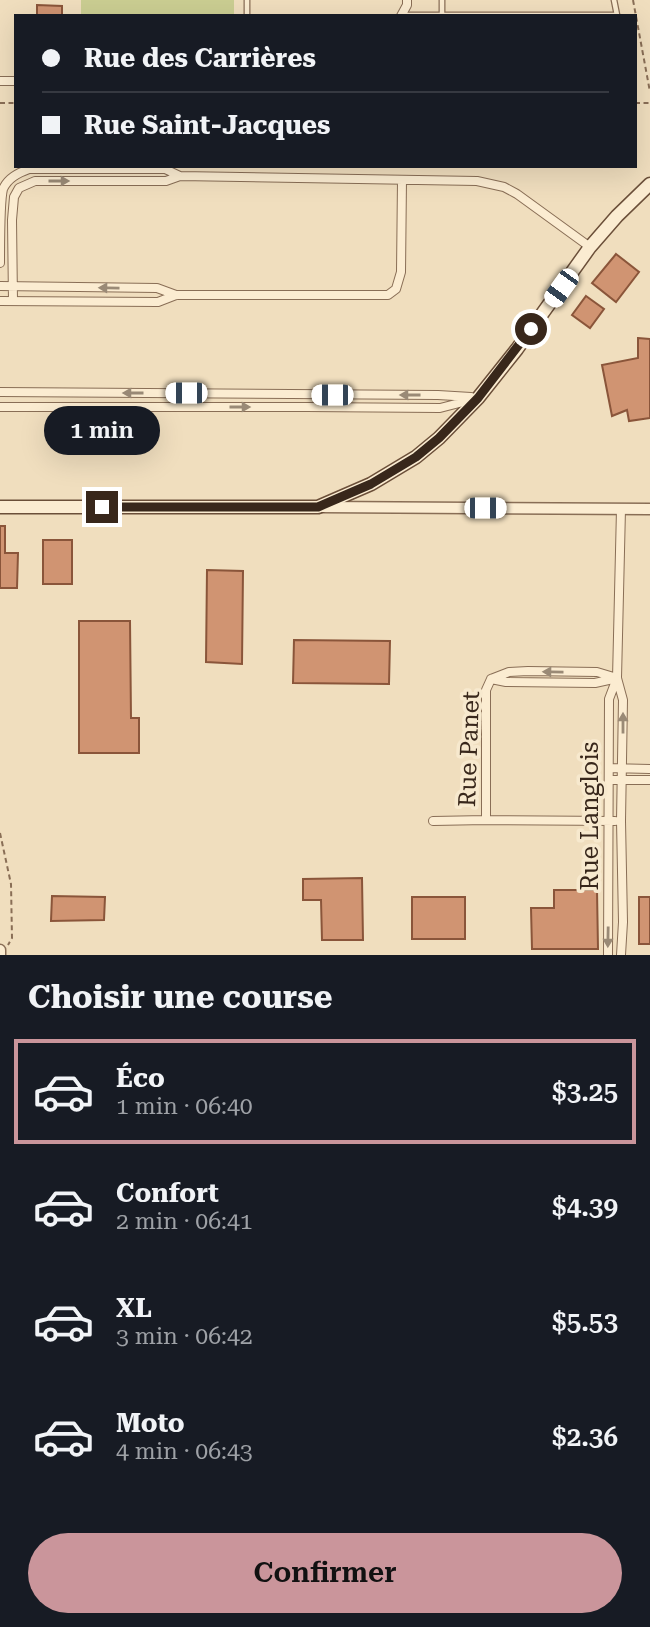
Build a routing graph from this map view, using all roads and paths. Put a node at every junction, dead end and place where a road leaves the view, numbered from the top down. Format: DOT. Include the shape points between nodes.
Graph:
graph roads {
  1 [pos="637,26"];
  2 [pos="650,92"];
  3 [pos="180,176"];
  4 [pos="402,180"];
  5 [pos="10,181"];
  6 [pos="650,184"];
  7 [pos="19,187"];
  8 [pos="590,247"];
  9 [pos="0,263"];
  10 [pos="0,286"];
  11 [pos="13,287"];
  12 [pos="176,295"];
  13 [pos="0,301"];
  14 [pos="13,301"];
  15 [pos="0,393"];
  16 [pos="21,393"];
  17 [pos="162,393"];
  18 [pos="306,395"];
  19 [pos="478,398"];
  20 [pos="0,407"];
  21 [pos="21,407"];
  22 [pos="306,407"];
  23 [pos="162,408"];
  24 [pos="0,507"];
  25 [pos="318,507"];
  26 [pos="621,509"];
  27 [pos="650,509"];
  28 [pos="617,678"];
  29 [pos="609,768"];
  30 [pos="622,768"];
  31 [pos="650,768"];
  32 [pos="609,780"];
  33 [pos="622,780"];
  34 [pos="650,780"];
  35 [pos="486,820"];
  36 [pos="433,821"];
  37 [pos="610,821"];
  38 [pos="621,821"];
  39 [pos="0,833"];
  40 [pos="2,951"];
  41 [pos="608,955"];
  42 [pos="621,955"];
  1 -- 2 [label="path"];
  3 -- 4 [label="street"];
  3 -- 5 [label="street" via="165,169 29,169"];
  7 -- 3 [label="street, one-way" via="35,181 166,181"];
  4 -- 8 [label="street" via="477,181 504,187"];
  4 -- 12 [label="street" via="401,272 396,289 388,295"];
  5 -- 7 [label="street"];
  5 -- 9 [label="street" via="1,199"];
  6 -- 8 [label="main road"];
  7 -- 11 [label="street" via="12,220"];
  8 -- 19 [label="main road"];
  10 -- 11 [label="street"];
  12 -- 11 [label="street, one-way" via="157,288"];
  11 -- 14 [label="street"];
  12 -- 14 [label="street" via="158,302"];
  13 -- 14 [label="street"];
  15 -- 16 [label="street"];
  17 -- 16 [label="street, one-way"];
  16 -- 21 [label="street"];
  17 -- 18 [label="street"];
  17 -- 23 [label="street"];
  19 -- 18 [label="street, one-way"];
  18 -- 22 [label="street"];
  19 -- 22 [label="street" via="440,408"];
  19 -- 25 [label="main road" via="416,457 371,484"];
  20 -- 21 [label="street"];
  21 -- 23 [label="street"];
  23 -- 22 [label="street, one-way"];
  24 -- 25 [label="main road"];
  25 -- 26 [label="street"];
  26 -- 27 [label="street"];
  26 -- 28 [label="street, Rue Langlois"];
  28 -- 29 [label="street, Rue Langlois" via="610,699"];
  30 -- 28 [label="street, Rue Langlois, one-way" via="623,699"];
  28 -- 35 [label="street, Rue Panet" via="528,671 491,679 486,690"];
  29 -- 30 [label="street"];
  29 -- 32 [label="street, Rue Langlois"];
  30 -- 31 [label="street"];
  30 -- 33 [label="street, Rue Langlois"];
  32 -- 33 [label="street"];
  32 -- 37 [label="street, Rue Langlois"];
  33 -- 34 [label="street"];
  33 -- 38 [label="street, Rue Langlois"];
  35 -- 36 [label="street"];
  35 -- 37 [label="street"];
  37 -- 38 [label="street"];
  37 -- 41 [label="street, Rue Langlois, one-way"];
  38 -- 42 [label="street, Rue Langlois"];
  39 -- 40 [label="path" via="11,884 12,938"];
}
